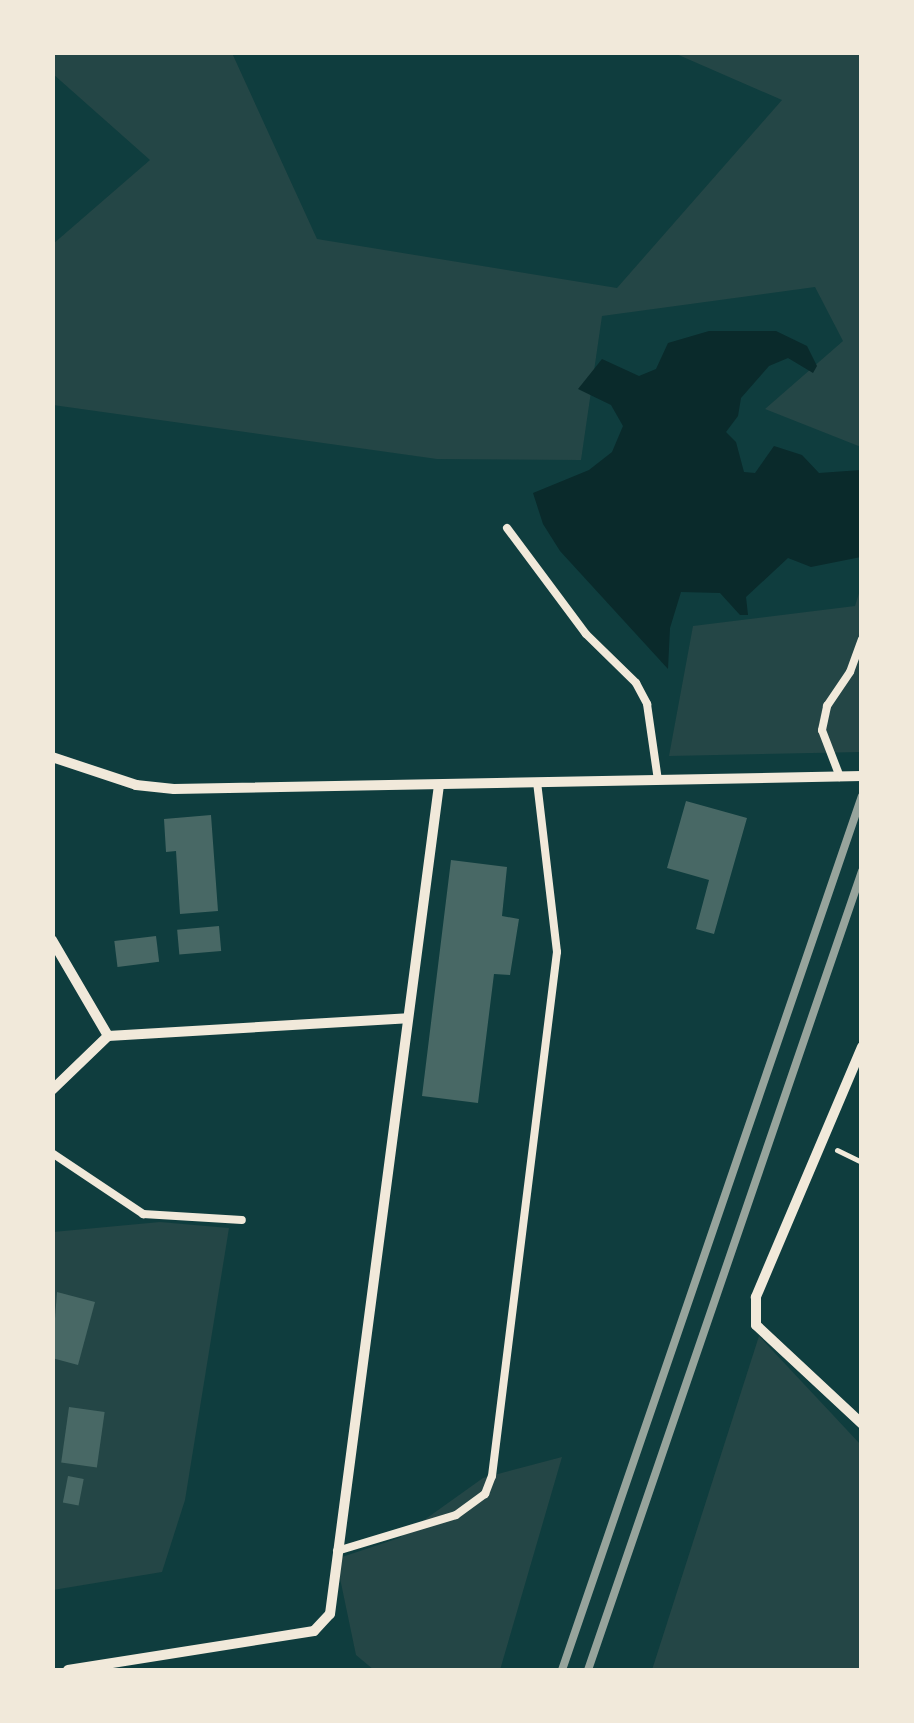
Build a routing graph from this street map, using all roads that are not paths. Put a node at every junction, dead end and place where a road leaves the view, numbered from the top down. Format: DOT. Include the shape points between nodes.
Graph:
graph roads {
  1 [pos="507,528"];
  2 [pos="862,639"];
  3 [pos="52,757"];
  4 [pos="862,776"];
  5 [pos="840,777"];
  6 [pos="658,780"];
  7 [pos="536,782"];
  8 [pos="439,785"];
  9 [pos="52,940"];
  10 [pos="407,1018"];
  11 [pos="108,1036"];
  12 [pos="862,1046"];
  13 [pos="52,1090"];
  14 [pos="52,1153"];
  15 [pos="242,1220"];
  16 [pos="862,1424"];
  17 [pos="337,1551"];
  18 [pos="68,1670"];
  1 -- 6 [label="lane" via="586,634 636,683 648,704"];
  2 -- 5 [label="lane" via="827,706 822,730"];
  3 -- 8 [label="street" via="136,785 174,789"];
  4 -- 5 [label="street"];
  5 -- 6 [label="street"];
  6 -- 7 [label="street"];
  7 -- 8 [label="street"];
  7 -- 17 [label="lane" via="557,952 492,1476 485,1494 456,1515"];
  8 -- 10 [label="street"];
  9 -- 11 [label="street"];
  10 -- 11 [label="street"];
  10 -- 17 [label="street"];
  11 -- 13 [label="street"];
  12 -- 16 [label="street" via="756,1297 756,1325"];
  14 -- 15 [label="lane" via="143,1214"];
  17 -- 18 [label="street" via="330,1614 314,1631"];
}
